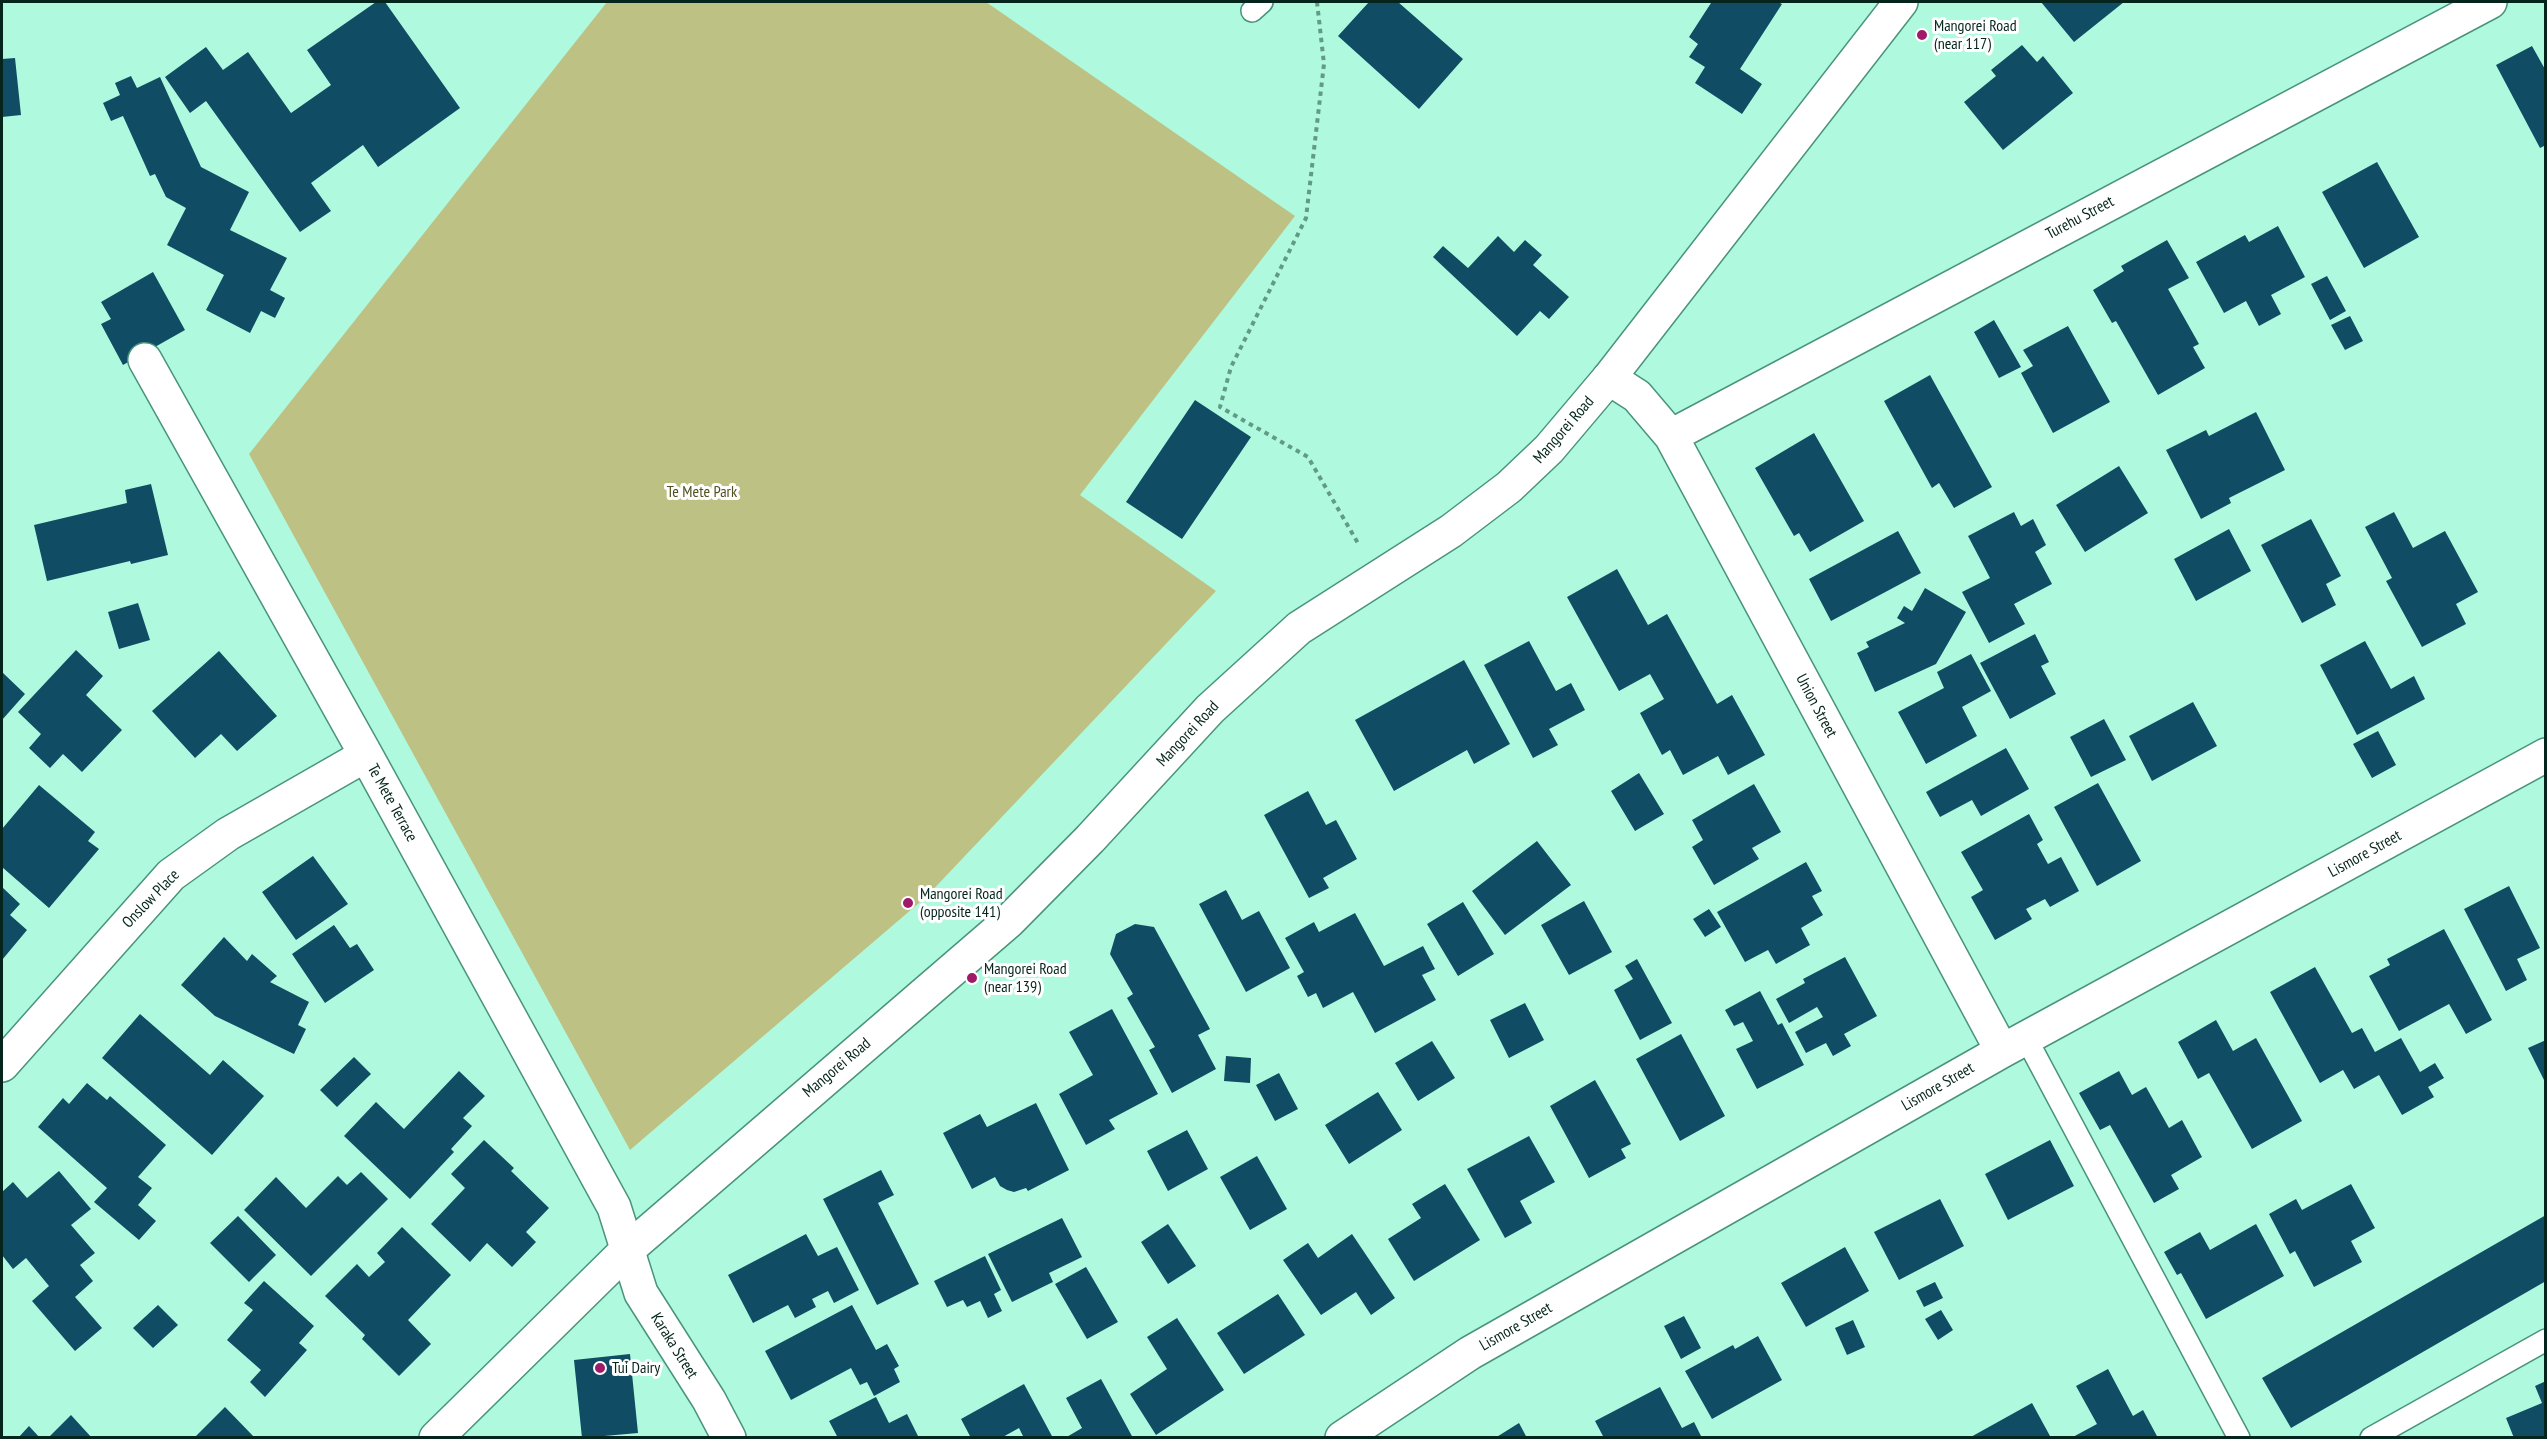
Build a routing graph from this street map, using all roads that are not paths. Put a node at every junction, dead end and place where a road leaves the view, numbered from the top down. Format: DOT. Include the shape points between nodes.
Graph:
graph roads {
  1 [pos="1901,2"];
  2 [pos="2490,2"];
  3 [pos="145,360"];
  4 [pos="1609,378"];
  5 [pos="1671,436"];
  6 [pos="366,755"];
  7 [pos="2546,755"];
  8 [pos="2014,1045"];
  9 [pos="2,1065"];
  10 [pos="626,1251"];
  11 [pos="2546,1340"];
  12 [pos="436,1437"];
  13 [pos="729,1437"];
  14 [pos="1342,1437"];
  15 [pos="2239,1437"];
  16 [pos="2371,1437"];
  1 -- 4 [label="street, Mangorei Road"];
  2 -- 5 [label="street, Turehu Street"];
  3 -- 6 [label="street, Te Mete Terrace"];
  4 -- 5 [label="street, Union Street" via="1637,396"];
  4 -- 10 [label="street, Mangorei Road" via="1549,449 1509,488 1451,531 1291,635 1210,709 1009,921"];
  5 -- 8 [label="street, Union Street"];
  6 -- 9 [label="street, Onslow Place" via="228,834 171,875"];
  6 -- 10 [label="street, Te Mete Terrace" via="614,1207"];
  7 -- 8 [label="street, Lismore Street"];
  8 -- 14 [label="street, Lismore Street" via="1470,1353"];
  8 -- 15 [label="lane"];
  10 -- 12 [label="street, Mangorei Road"];
  10 -- 13 [label="street, Karaka Street" via="641,1293"];
  11 -- 16 [label="lane"];
}
